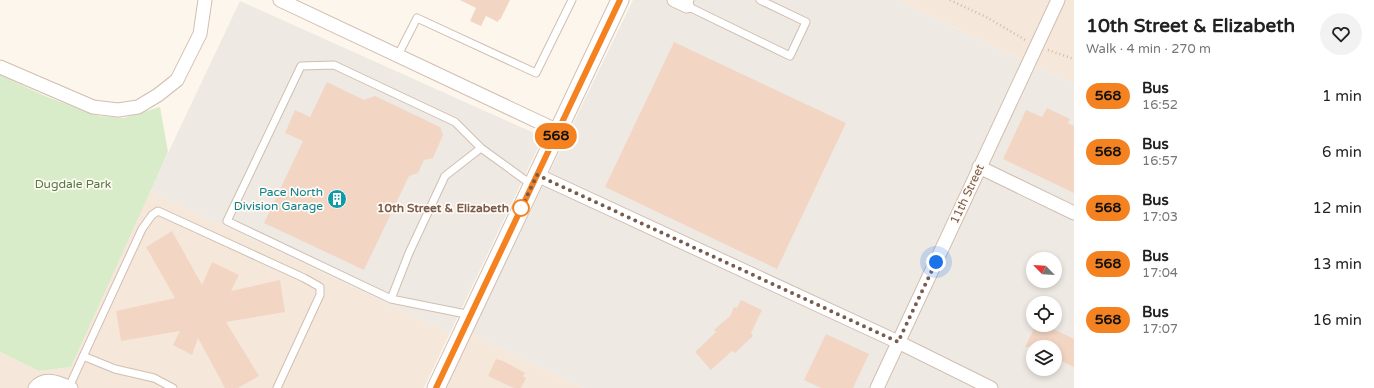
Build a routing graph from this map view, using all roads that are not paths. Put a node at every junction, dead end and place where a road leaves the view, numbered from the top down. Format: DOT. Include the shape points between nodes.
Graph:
graph roads {
  1 [pos="205,0"];
  2 [pos="280,0"];
  3 [pos="572,0"];
  4 [pos="674,0"];
  5 [pos="760,0"];
  6 [pos="1058,0"];
  7 [pos="618,1"];
  8 [pos="688,3"];
  9 [pos="398,55"];
  10 [pos="0,67"];
  11 [pos="558,131"];
  12 [pos="481,148"];
  13 [pos="979,168"];
  14 [pos="535,180"];
  15 [pos="1074,213"];
  16 [pos="391,299"];
  17 [pos="471,315"];
  18 [pos="898,342"];
  19 [pos="83,356"];
  20 [pos="35,388"];
  21 [pos="70,388"];
  22 [pos="173,388"];
  23 [pos="277,388"];
  24 [pos="436,388"];
  25 [pos="877,388"];
  26 [pos="992,388"];
  1 -- 10 [label="street" via="200,34 177,80 138,107 118,110 93,107"];
  2 -- 9 [label="street"];
  3 -- 9 [label="lane" via="536,72 418,18"];
  4 -- 8 [label="street"];
  5 -- 8 [label="lane" via="806,22 790,56"];
  6 -- 13 [label="street, 11th Street"];
  7 -- 11 [label="street"];
  9 -- 11 [label="street"];
  11 -- 14 [label="street"];
  12 -- 14 [label="lane"];
  12 -- 16 [label="lane" via="445,176"];
  12 -- 16 [label="lane" via="455,122 334,65 301,66 227,222"];
  13 -- 15 [label="street"];
  13 -- 18 [label="street, 11th Street"];
  14 -- 17 [label="street"];
  14 -- 18 [label="street"];
  16 -- 17 [label="lane"];
  17 -- 24 [label="street"];
  18 -- 25 [label="street, 11th Street"];
  18 -- 26 [label="street"];
  19 -- 21 [label="lane"];
  19 -- 22 [label="lane" via="115,369 154,378"];
  19 -- 23 [label="lane" via="142,229 158,211 320,287 320,295"];
  20 -- 21 [label="street" via="48,381 58,382"];
}
